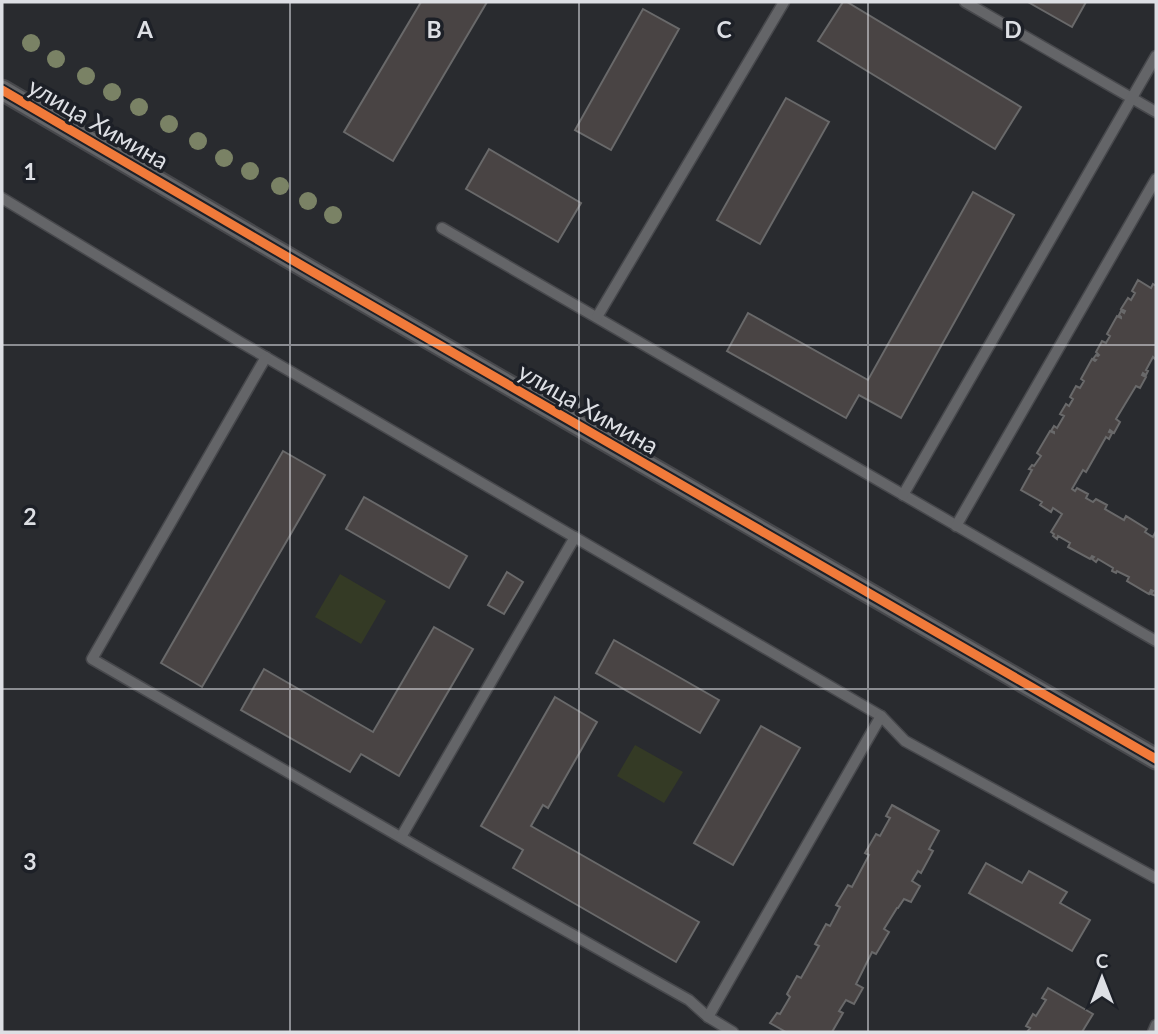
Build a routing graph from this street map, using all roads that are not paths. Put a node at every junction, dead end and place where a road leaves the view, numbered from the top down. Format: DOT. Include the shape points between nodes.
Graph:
graph roads {
  1 [pos="784,2"];
  2 [pos="965,2"];
  3 [pos="1156,55"];
  4 [pos="2,90"];
  5 [pos="1132,98"];
  6 [pos="1156,112"];
  7 [pos="1156,179"];
  8 [pos="2,198"];
  9 [pos="442,228"];
  10 [pos="597,317"];
  11 [pos="266,357"];
  12 [pos="903,495"];
  13 [pos="956,526"];
  14 [pos="575,537"];
  15 [pos="1156,641"];
  16 [pos="881,716"];
  17 [pos="1156,759"];
  18 [pos="401,837"];
  19 [pos="1156,878"];
  20 [pos="708,1017"];
  21 [pos="1156,1026"];
  22 [pos="733,1032"];
  23 [pos="1153,1032"];
  1 -- 10 [label="lane"];
  2 -- 5 [label="lane"];
  3 -- 5 [label="lane"];
  4 -- 17 [label="street, улица Химина"];
  5 -- 6 [label="lane"];
  5 -- 12 [label="lane"];
  7 -- 13 [label="lane"];
  8 -- 11 [label="lane"];
  9 -- 10 [label="lane"];
  10 -- 12 [label="lane"];
  11 -- 14 [label="lane"];
  11 -- 18 [label="lane" via="92,659"];
  12 -- 13 [label="lane"];
  13 -- 15 [label="lane"];
  14 -- 16 [label="lane"];
  14 -- 18 [label="lane"];
  16 -- 19 [label="lane" via="905,741"];
  16 -- 20 [label="lane"];
  18 -- 20 [label="lane" via="689,1000"];
  20 -- 22 [label="lane"];
  21 -- 23 [label="lane"];
}
